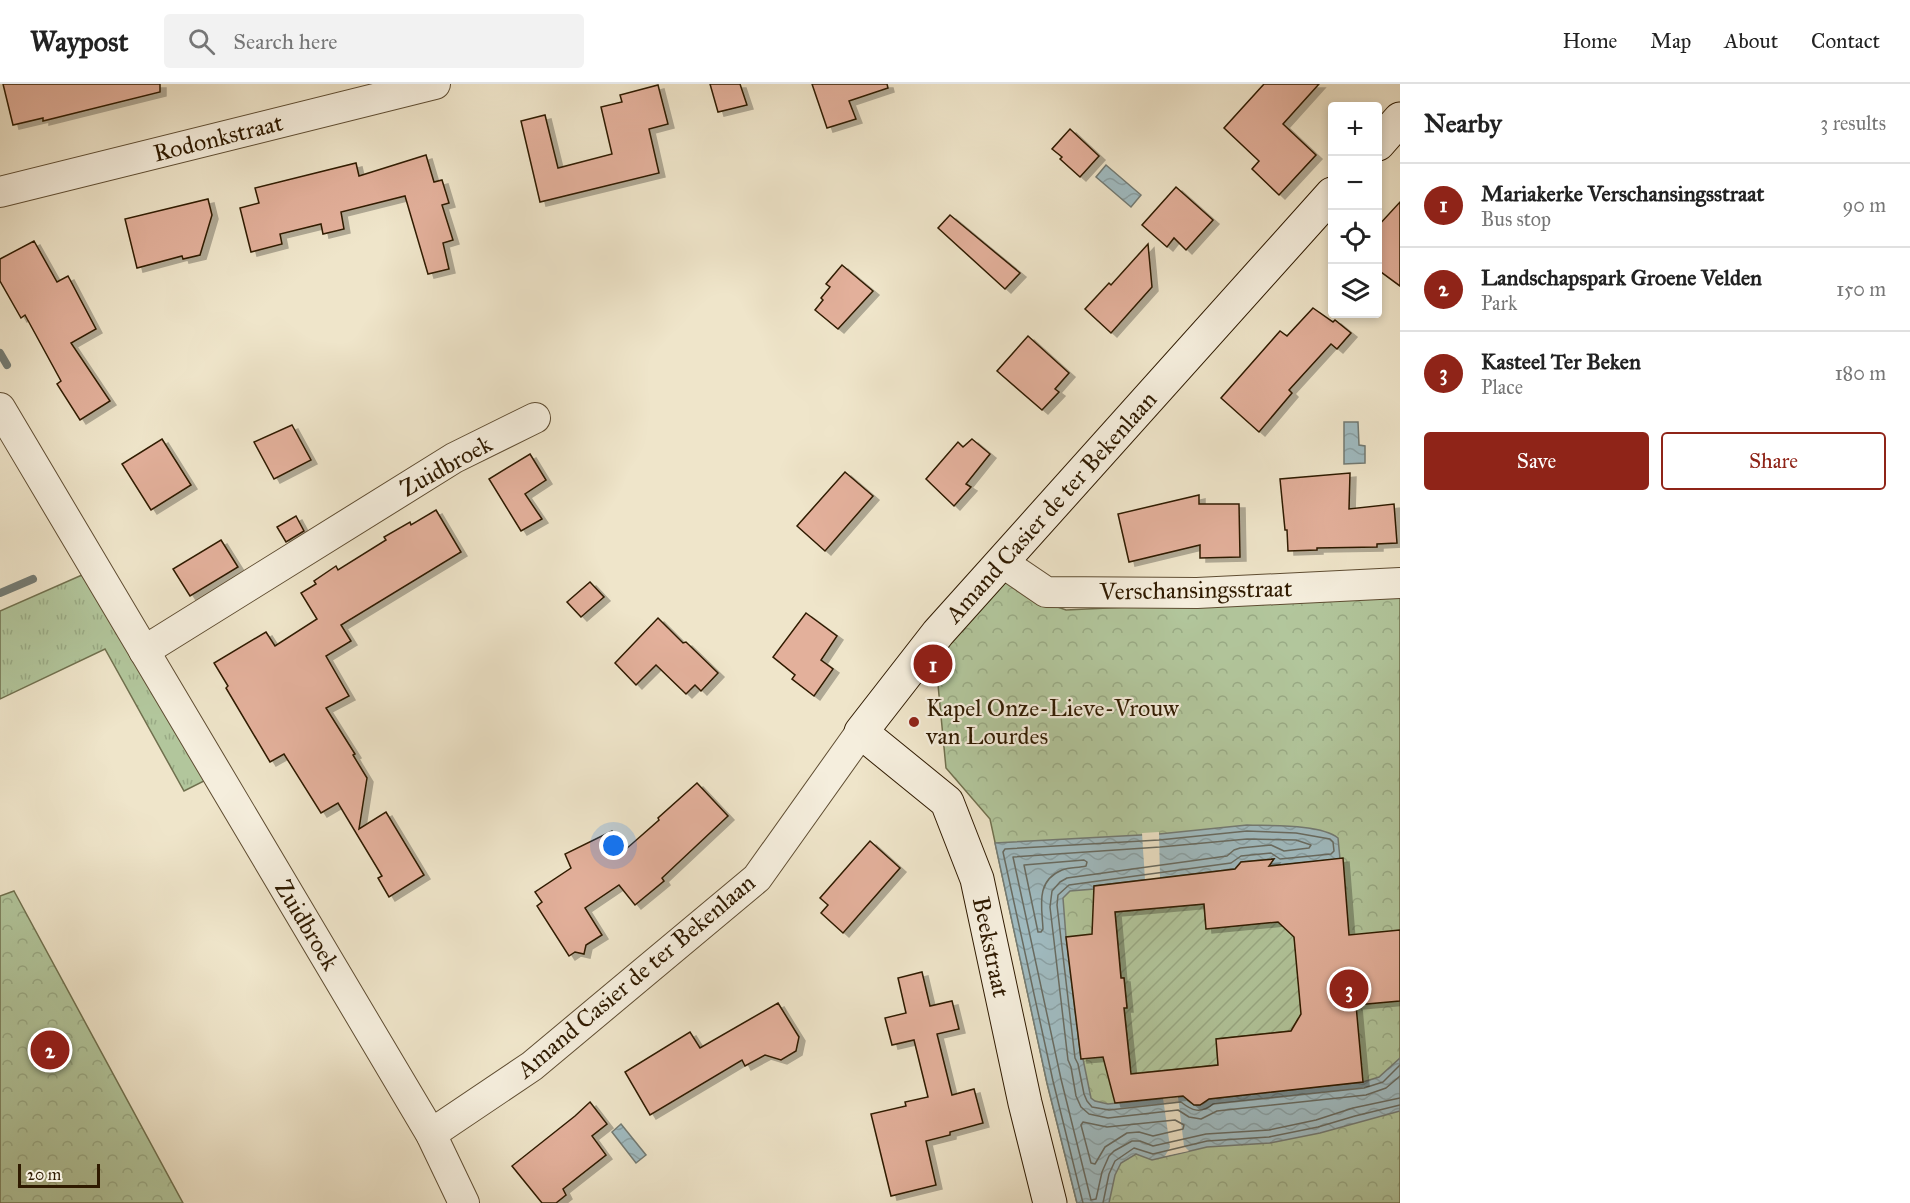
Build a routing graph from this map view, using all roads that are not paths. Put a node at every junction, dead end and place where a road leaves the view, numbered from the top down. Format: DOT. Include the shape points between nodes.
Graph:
graph roads {
  1 [pos="435,84"];
  2 [pos="1400,119"];
  3 [pos="1382,139"];
  4 [pos="0,192"];
  5 [pos="1328,198"];
  6 [pos="0,408"];
  7 [pos="535,418"];
  8 [pos="1002,562"];
  9 [pos="1400,583"];
  10 [pos="144,651"];
  11 [pos="861,732"];
  12 [pos="431,1134"];
  13 [pos="464,1203"];
  14 [pos="1050,1203"];
  1 -- 4 [label="street, Rodonkstraat"];
  2 -- 3 [label="street"];
  5 -- 8 [label="street, Amand Casier de ter Bekenlaan"];
  6 -- 10 [label="street, Zuidbroek"];
  7 -- 10 [label="street, Zuidbroek" via="454,458"];
  8 -- 9 [label="street, Verschansingsstraat" via="1046,592 1197,593"];
  8 -- 11 [label="street, Amand Casier de ter Bekenlaan" via="938,633"];
  10 -- 12 [label="street, Zuidbroek"];
  11 -- 12 [label="street, Amand Casier de ter Bekenlaan" via="757,878 532,1066"];
  11 -- 14 [label="street, Beekstraat" via="947,802 977,879"];
  12 -- 13 [label="street, Zuidbroek"];
}
